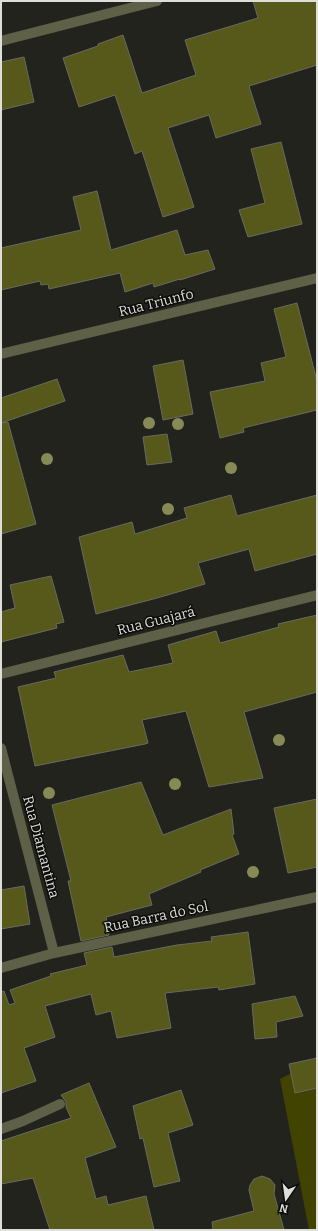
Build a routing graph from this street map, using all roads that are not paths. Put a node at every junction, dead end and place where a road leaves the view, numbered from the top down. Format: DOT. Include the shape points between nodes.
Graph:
graph roads {
  1 [pos="157,1"];
  2 [pos="1,41"];
  3 [pos="317,278"];
  4 [pos="1,354"];
  5 [pos="317,595"];
  6 [pos="1,674"];
  7 [pos="1,748"];
  8 [pos="317,897"];
  9 [pos="54,954"];
  10 [pos="1,968"];
  11 [pos="60,1104"];
  12 [pos="1,1129"];
  1 -- 2 [label="street"];
  3 -- 4 [label="street, Rua Triunfo"];
  5 -- 6 [label="street, Rua Guajará"];
  7 -- 9 [label="street, Rua Diamantina"];
  8 -- 9 [label="street, Rua Barra do Sol"];
  9 -- 10 [label="street, Rua Barra do Sol"];
  11 -- 12 [label="street"];
}
